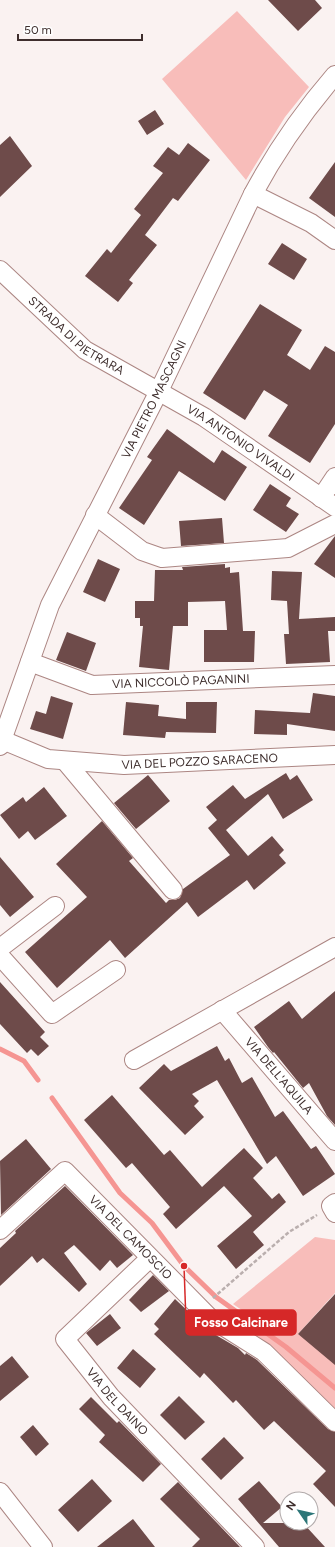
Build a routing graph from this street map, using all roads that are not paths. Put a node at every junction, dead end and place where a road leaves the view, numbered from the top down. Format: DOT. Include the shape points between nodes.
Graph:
graph roads {
  1 [pos="335,75"];
  2 [pos="253,194"];
  3 [pos="335,240"];
  4 [pos="0,270"];
  5 [pos="158,393"];
  6 [pos="335,477"];
  7 [pos="328,502"];
  8 [pos="95,515"];
  9 [pos="335,524"];
  10 [pos="30,662"];
  11 [pos="335,675"];
  12 [pos="1,742"];
  13 [pos="335,755"];
  14 [pos="65,761"];
  15 [pos="173,890"];
  16 [pos="55,906"];
  17 [pos="335,947"];
  18 [pos="0,948"];
  19 [pos="0,956"];
  20 [pos="116,970"];
  21 [pos="222,1010"];
  22 [pos="134,1060"];
  23 [pos="335,1141"];
  24 [pos="0,1230"];
  25 [pos="150,1258"];
  26 [pos="335,1422"];
  27 [pos="0,1492"];
  28 [pos="43,1547"];
  29 [pos="255,1547"];
  1 -- 2 [label="street, VIA PIETRO MASCAGNI" via="306,110 268,165"];
  2 -- 3 [label="street" via="311,224"];
  2 -- 5 [label="street, VIA PIETRO MASCAGNI"];
  4 -- 5 [label="street, STRADA DI PIETRARA" via="85,350"];
  5 -- 7 [label="street, VIA ANTONIO VIVALDI" via="204,418"];
  5 -- 8 [label="street, VIA PIETRO MASCAGNI"];
  6 -- 7 [label="street, VIA ANTONIO VIVALDI"];
  8 -- 9 [label="street" via="142,551 162,558 288,548"];
  8 -- 10 [label="street, VIA PIETRO MASCAGNI" via="50,605"];
  10 -- 11 [label="street, VIA NICCOLÒ PAGANINI" via="92,685"];
  10 -- 12 [label="street, VIA PIETRO MASCAGNI"];
  12 -- 14 [label="street, VIA DEL POZZO SARACENO" via="48,759"];
  13 -- 14 [label="street, VIA DEL POZZO SARACENO" via="124,765"];
  14 -- 15 [label="street"];
  16 -- 18 [label="street"];
  17 -- 21 [label="street"];
  19 -- 20 [label="street" via="52,1014"];
  21 -- 22 [label="street"];
  21 -- 23 [label="street, VIA DELL'AQUILA"];
  24 -- 25 [label="street, VIA DEL CAMOSCIO" via="65,1171"];
  25 -- 26 [label="street, VIA DEL CAMOSCIO" via="210,1318 264,1352"];
  25 -- 29 [label="street, VIA DEL DAINO" via="65,1339 110,1398"];
  27 -- 28 [label="street"];
}
